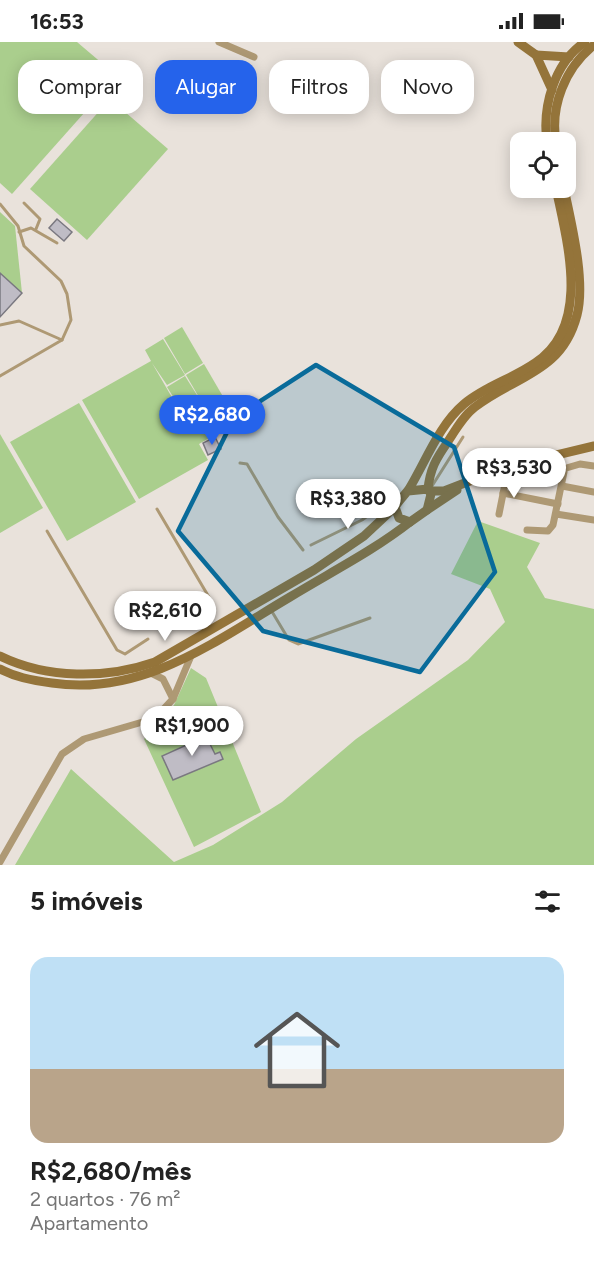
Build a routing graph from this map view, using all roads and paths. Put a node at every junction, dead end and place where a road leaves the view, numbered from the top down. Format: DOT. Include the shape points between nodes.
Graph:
graph roads {
  1 [pos="219,42"];
  2 [pos="518,42"];
  3 [pos="585,42"];
  4 [pos="594,45"];
  5 [pos="536,55"];
  6 [pos="254,57"];
  7 [pos="568,57"];
  8 [pos="552,90"];
  9 [pos="547,132"];
  10 [pos="556,132"];
  11 [pos="558,198"];
  12 [pos="566,198"];
  13 [pos="24,203"];
  14 [pos="0,204"];
  15 [pos="36,230"];
  16 [pos="20,232"];
  17 [pos="57,243"];
  18 [pos="0,325"];
  19 [pos="62,340"];
  20 [pos="0,376"];
  21 [pos="464,437"];
  22 [pos="594,446"];
  23 [pos="553,457"];
  24 [pos="240,463"];
  25 [pos="594,466"];
  26 [pos="563,469"];
  27 [pos="506,479"];
  28 [pos="468,482"];
  29 [pos="562,486"];
  30 [pos="429,490"];
  31 [pos="408,491"];
  32 [pos="503,492"];
  33 [pos="594,492"];
  34 [pos="397,504"];
  35 [pos="558,504"];
  36 [pos="157,509"];
  37 [pos="427,510"];
  38 [pos="499,514"];
  39 [pos="556,514"];
  40 [pos="594,520"];
  41 [pos="410,522"];
  42 [pos="527,530"];
  43 [pos="47,531"];
  44 [pos="311,545"];
  45 [pos="303,549"];
  46 [pos="213,604"];
  47 [pos="270,609"];
  48 [pos="370,618"];
  49 [pos="148,639"];
  50 [pos="0,656"];
  51 [pos="191,656"];
  52 [pos="0,669"];
  53 [pos="151,673"];
  54 [pos="173,699"];
  55 [pos="0,862"];
  1 -- 6 [label="street"];
  2 -- 5 [label="main road"];
  3 -- 7 [label="main road"];
  4 -- 10 [label="main road" via="577,61 560,92"];
  5 -- 7 [label="main road"];
  5 -- 8 [label="main road"];
  7 -- 8 [label="main road"];
  8 -- 9 [label="main road"];
  11 -- 31 [label="main road" via="571,295 561,333 545,356 462,406"];
  12 -- 30 [label="main road" via="579,279 573,326 560,350 541,369 493,395 465,416 434,461"];
  13 -- 15 [label="lane" via="40,219"];
  14 -- 16 [label="lane"];
  15 -- 16 [label="lane" via="27,228"];
  15 -- 17 [label="lane"];
  16 -- 19 [label="lane" via="24,246 53,271 67,294 71,320"];
  18 -- 19 [label="lane" via="19,321"];
  19 -- 20 [label="lane"];
  21 -- 30 [label="lane"];
  22 -- 23 [label="main road"];
  23 -- 26 [label="street"];
  23 -- 28 [label="main road" via="506,467"];
  24 -- 45 [label="lane" via="247,464"];
  25 -- 26 [label="street" via="580,464"];
  26 -- 29 [label="street"];
  27 -- 32 [label="street"];
  28 -- 30 [label="main road" via="444,491"];
  28 -- 37 [label="main road"];
  29 -- 33 [label="street"];
  29 -- 35 [label="street"];
  30 -- 31 [label="main road"];
  30 -- 37 [label="main road"];
  31 -- 34 [label="main road"];
  32 -- 35 [label="street"];
  32 -- 38 [label="street"];
  34 -- 41 [label="main road" via="399,518"];
  34 -- 44 [label="lane" via="387,502 362,520"];
  34 -- 50 [label="main road" via="364,536 314,570 155,662 73,674 20,666"];
  35 -- 39 [label="street"];
  36 -- 46 [label="lane"];
  37 -- 41 [label="main road"];
  39 -- 40 [label="street"];
  39 -- 42 [label="street" via="548,531"];
  41 -- 47 [label="main road"];
  43 -- 49 [label="lane" via="117,650 125,654"];
  47 -- 48 [label="lane" via="289,640 298,644"];
  47 -- 51 [label="main road"];
  51 -- 53 [label="main road"];
  51 -- 54 [label="street"];
  52 -- 53 [label="main road" via="27,680 95,686"];
  53 -- 54 [label="street" via="163,679"];
  54 -- 55 [label="street" via="154,718 84,739 62,754"];
}
